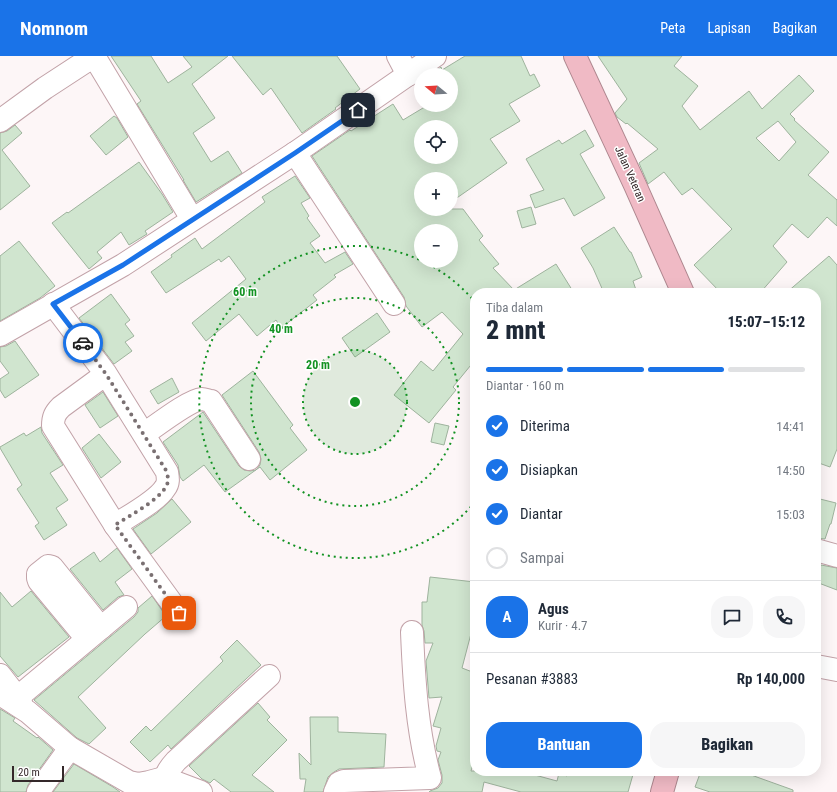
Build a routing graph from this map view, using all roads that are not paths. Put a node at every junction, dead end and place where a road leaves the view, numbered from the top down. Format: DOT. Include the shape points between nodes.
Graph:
graph roads {
  1 [pos="398,56"];
  2 [pos="436,56"];
  3 [pos="575,56"];
  4 [pos="408,75"];
  5 [pos="0,121"];
  6 [pos="295,153"];
  7 [pos="192,219"];
  8 [pos="681,288"];
  9 [pos="53,304"];
  10 [pos="394,304"];
  11 [pos="0,335"];
  12 [pos="106,374"];
  13 [pos="144,434"];
  14 [pos="249,459"];
  15 [pos="115,525"];
  16 [pos="821,551"];
  17 [pos="837,556"];
  18 [pos="126,606"];
  19 [pos="179,613"];
  20 [pos="412,632"];
  21 [pos="821,667"];
  22 [pos="837,670"];
  23 [pos="0,675"];
  24 [pos="269,676"];
  25 [pos="15,701"];
  26 [pos="70,748"];
  27 [pos="667,776"];
  28 [pos="163,785"];
  29 [pos="433,785"];
  30 [pos="38,792"];
  31 [pos="201,792"];
  32 [pos="335,792"];
  33 [pos="662,792"];
  1 -- 4 [label="street"];
  2 -- 4 [label="street"];
  3 -- 8 [label="highway, Jalan Veteran"];
  4 -- 6 [label="street"];
  5 -- 7 [label="street" via="94,56"];
  6 -- 7 [label="street"];
  6 -- 10 [label="street"];
  7 -- 9 [label="street" via="123,265"];
  9 -- 11 [label="street"];
  9 -- 12 [label="street"];
  12 -- 13 [label="street"];
  12 -- 15 [label="street" via="61,407 55,414 53,426"];
  13 -- 14 [label="street" via="190,403 200,399 211,401"];
  13 -- 15 [label="street" via="167,472 167,484 156,498"];
  15 -- 19 [label="street"];
  16 -- 17 [label="street"];
  18 -- 25 [label="street"];
  20 -- 29 [label="street" via="423,753"];
  21 -- 22 [label="street"];
  23 -- 25 [label="street"];
  24 -- 28 [label="street" via="176,760 170,767"];
  25 -- 26 [label="street"];
  26 -- 28 [label="street" via="129,782"];
  26 -- 30 [label="street"];
  27 -- 33 [label="highway"];
  28 -- 31 [label="street"];
  29 -- 32 [label="street" via="344,780 339,783"];
}
